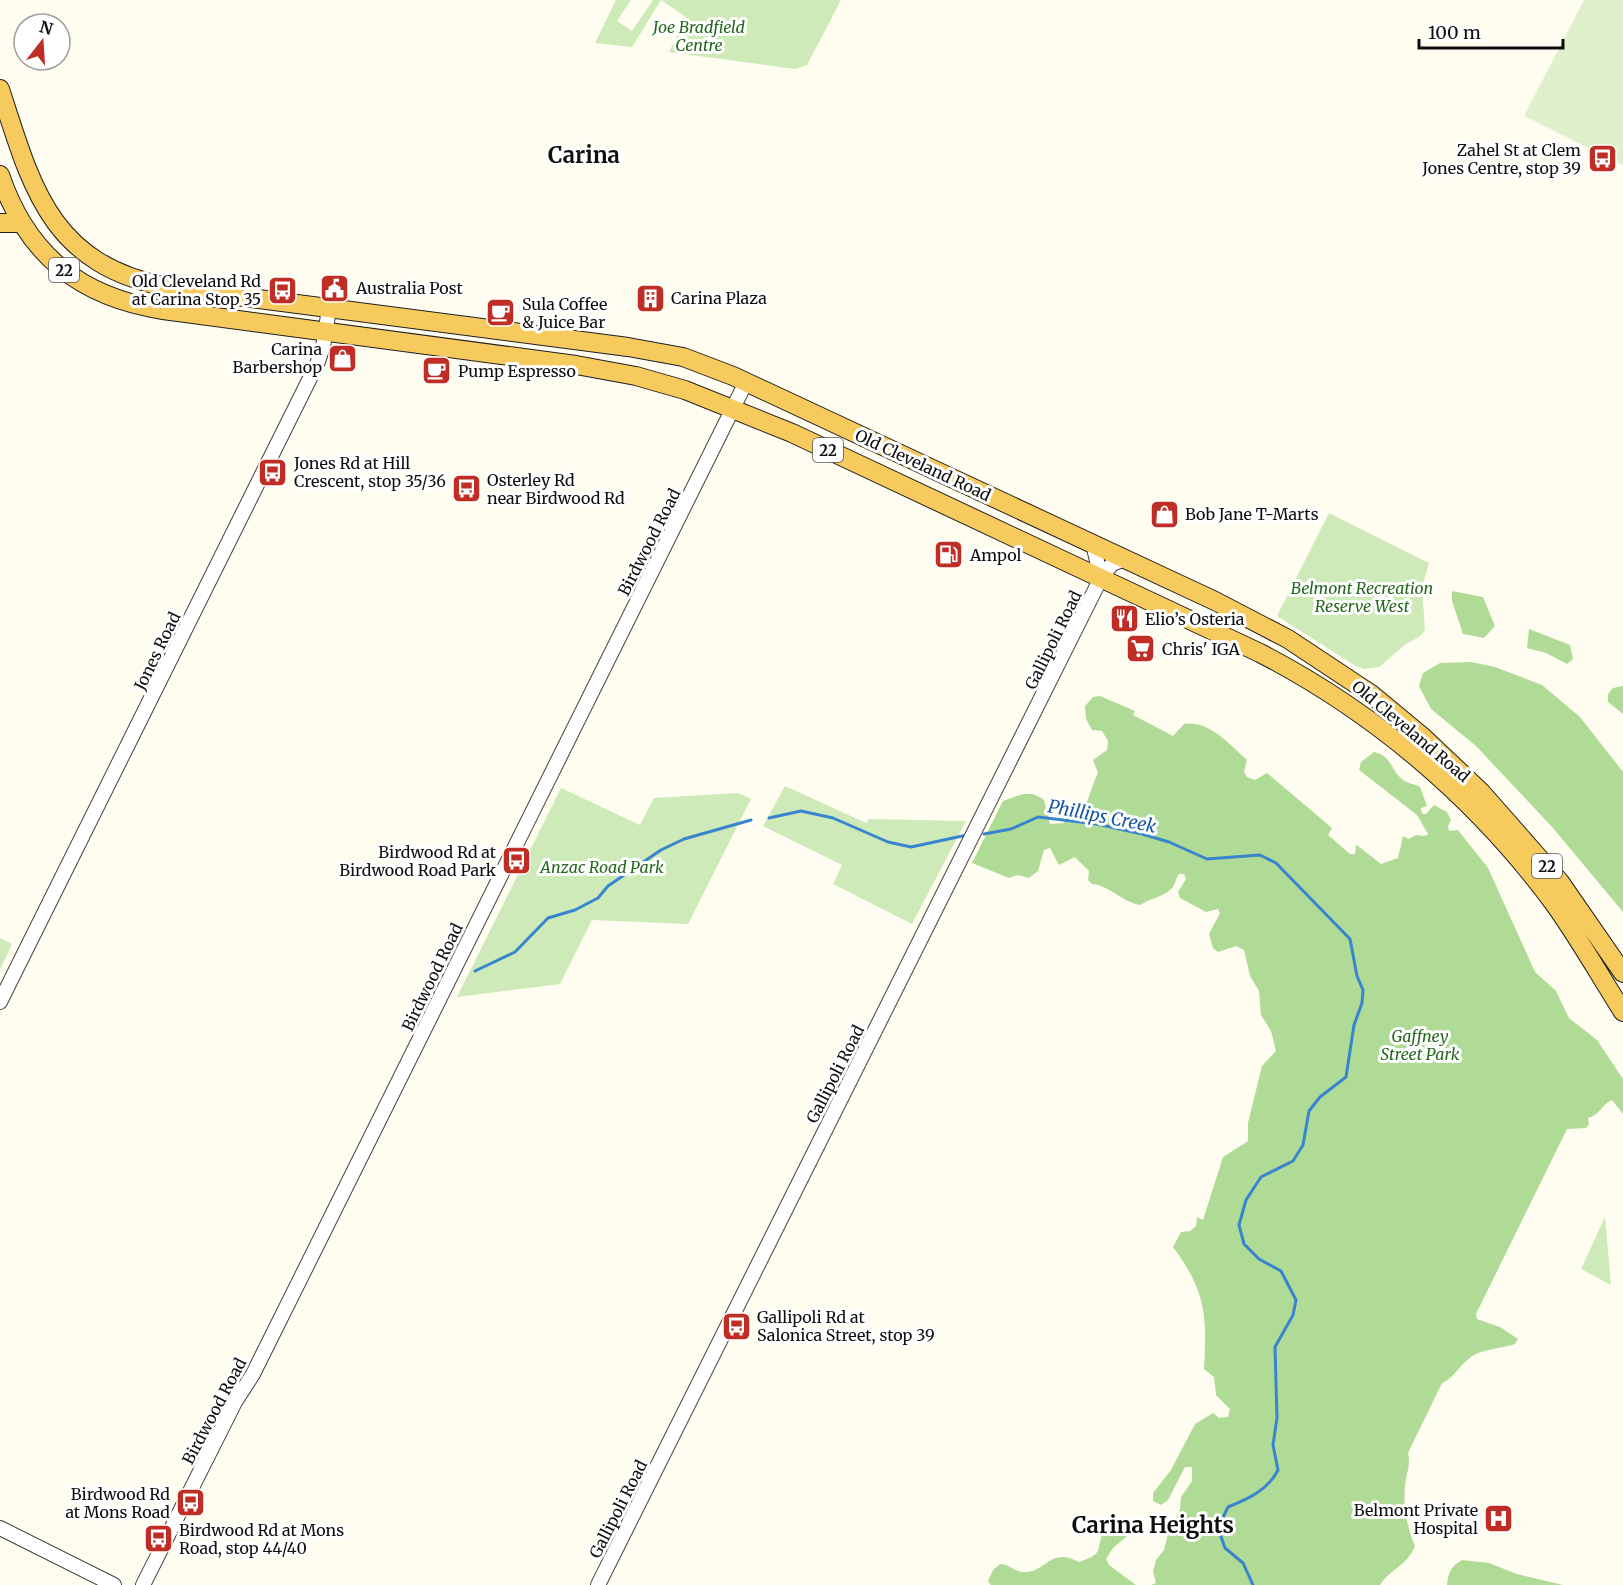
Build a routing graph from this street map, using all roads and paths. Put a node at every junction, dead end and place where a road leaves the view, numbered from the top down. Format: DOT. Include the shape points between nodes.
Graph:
graph roads {
  1 [pos="0,89"];
  2 [pos="0,175"];
  3 [pos="0,223"];
  4 [pos="20,223"];
  5 [pos="329,309"];
  6 [pos="326,333"];
  7 [pos="746,382"];
  8 [pos="734,407"];
  9 [pos="1094,544"];
  10 [pos="1125,559"];
  11 [pos="1101,578"];
  12 [pos="1623,973"];
  13 [pos="0,1002"];
  14 [pos="1623,1012"];
  15 [pos="0,1528"];
  16 [pos="114,1585"];
  17 [pos="143,1585"];
  18 [pos="598,1585"];
  1 -- 5 [label="highway, Old Cleveland Road / 22" via="43,207 68,237 96,259 153,284"];
  2 -- 4 [label="highway, Old Cleveland Road / 22"];
  3 -- 4 [label="highway"];
  4 -- 6 [label="highway, Old Cleveland Road / 22" via="67,273 120,301"];
  5 -- 6 [label="street, Jones Road"];
  5 -- 7 [label="highway, Old Cleveland Road / 22" via="657,352 699,362"];
  6 -- 8 [label="highway, Old Cleveland Road / 22" via="592,368 664,384"];
  6 -- 13 [label="street, Jones Road" via="317,364"];
  7 -- 8 [label="street, Birdwood Road"];
  7 -- 9 [label="highway, Old Cleveland Road / 22"];
  8 -- 11 [label="highway, Old Cleveland Road / 22"];
  8 -- 17 [label="street, Birdwood Road" via="253,1374"];
  9 -- 10 [label="highway, Old Cleveland Road / 22"];
  9 -- 11 [label="street"];
  10 -- 11 [label="street" via="1112,564"];
  10 -- 12 [label="highway, Old Cleveland Road / 22" via="1275,631 1371,694 1416,731 1525,840 1585,915"];
  11 -- 14 [label="highway, Old Cleveland Road / 22" via="1286,667 1334,696 1408,751 1480,817 1532,875"];
  11 -- 18 [label="street, Gallipoli Road"];
  15 -- 16 [label="street"];
}
